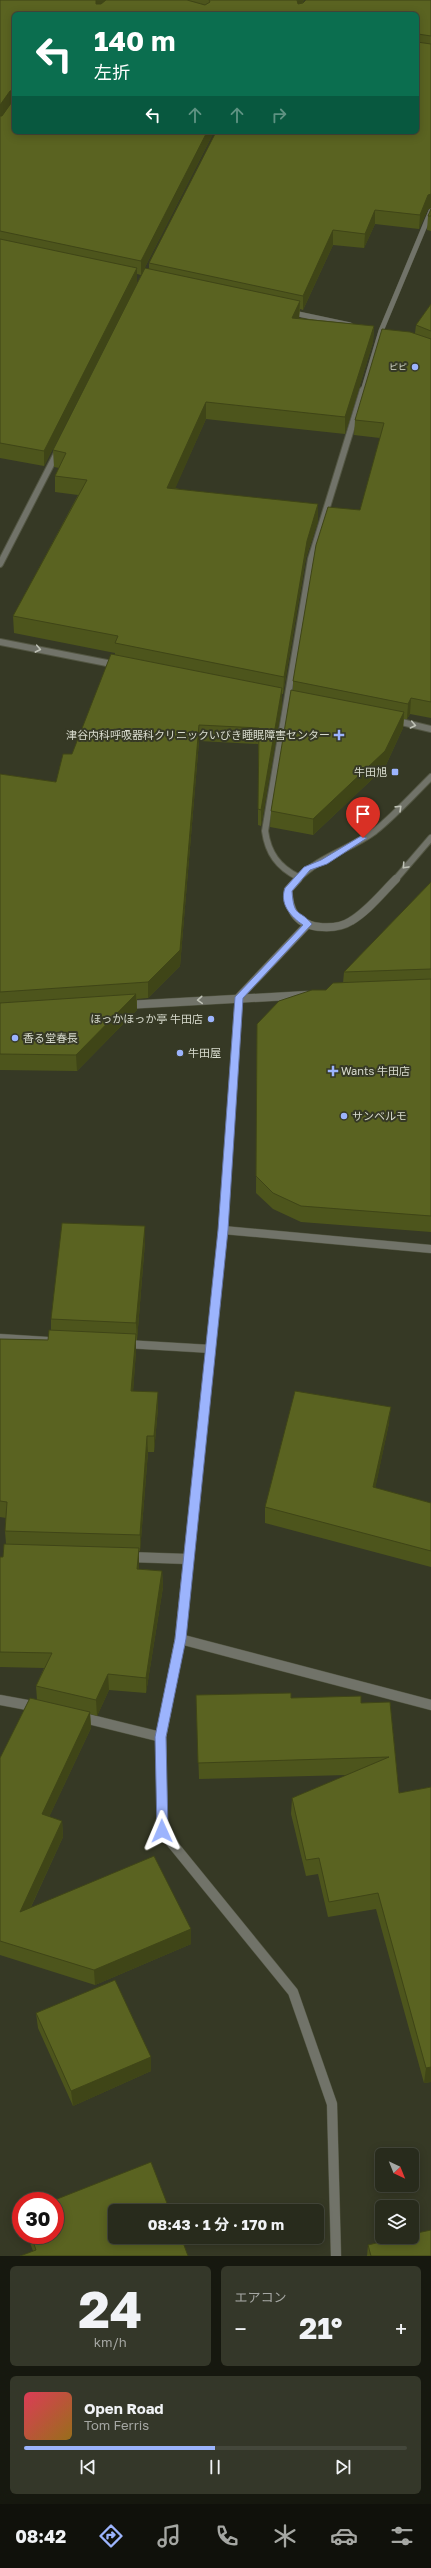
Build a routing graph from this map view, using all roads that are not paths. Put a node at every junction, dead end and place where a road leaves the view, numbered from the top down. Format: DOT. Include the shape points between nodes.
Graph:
graph roads {
  1 [pos="431,211"];
  2 [pos="282,310"];
  3 [pos="358,326"];
  4 [pos="374,330"];
  5 [pos="385,333"];
  6 [pos="61,444"];
  7 [pos="0,564"];
  8 [pos="0,642"];
  9 [pos="123,666"];
  10 [pos="280,696"];
  11 [pos="287,698"];
  12 [pos="295,699"];
  13 [pos="385,719"];
  14 [pos="431,728"];
  15 [pos="431,777"];
  16 [pos="431,838"];
  17 [pos="298,877"];
  18 [pos="308,924"];
  19 [pos="319,995"];
  20 [pos="239,997"];
  21 [pos="120,1006"];
  22 [pos="223,1230"];
  23 [pos="431,1249"];
  24 [pos="0,1338"];
  25 [pos="55,1341"];
  26 [pos="117,1344"];
  27 [pos="211,1349"];
  28 [pos="117,1557"];
  29 [pos="188,1559"];
  30 [pos="180,1639"];
  31 [pos="0,1700"];
  32 [pos="431,1705"];
  33 [pos="49,1710"];
  34 [pos="72,1715"];
  35 [pos="161,1737"];
  36 [pos="336,2256"];
  1 -- 5 [label="street"];
  2 -- 3 [label="street"];
  4 -- 5 [label="street"];
  5 -- 11 [label="street" via="311,559"];
  6 -- 7 [label="street"];
  8 -- 9 [label="street, one-way"];
  10 -- 11 [label="street"];
  11 -- 12 [label="street"];
  11 -- 17 [label="street" via="265,831 266,844 276,863 286,872"];
  13 -- 14 [label="street, one-way"];
  17 -- 15 [label="street, one-way" via="307,868 351,847 376,830"];
  16 -- 18 [label="street, one-way" via="351,921 328,928"];
  17 -- 18 [label="street" via="288,890 289,903 294,915"];
  18 -- 20 [label="street"];
  19 -- 20 [label="street"];
  20 -- 21 [label="street, one-way"];
  20 -- 22 [label="street"];
  22 -- 23 [label="street"];
  22 -- 27 [label="street"];
  24 -- 25 [label="street"];
  26 -- 27 [label="street"];
  27 -- 29 [label="street"];
  28 -- 29 [label="street"];
  29 -- 30 [label="street"];
  30 -- 32 [label="street"];
  30 -- 35 [label="street"];
  31 -- 33 [label="street"];
  34 -- 35 [label="street"];
  35 -- 36 [label="street" via="162,1831 293,1992 332,2104"];
}
